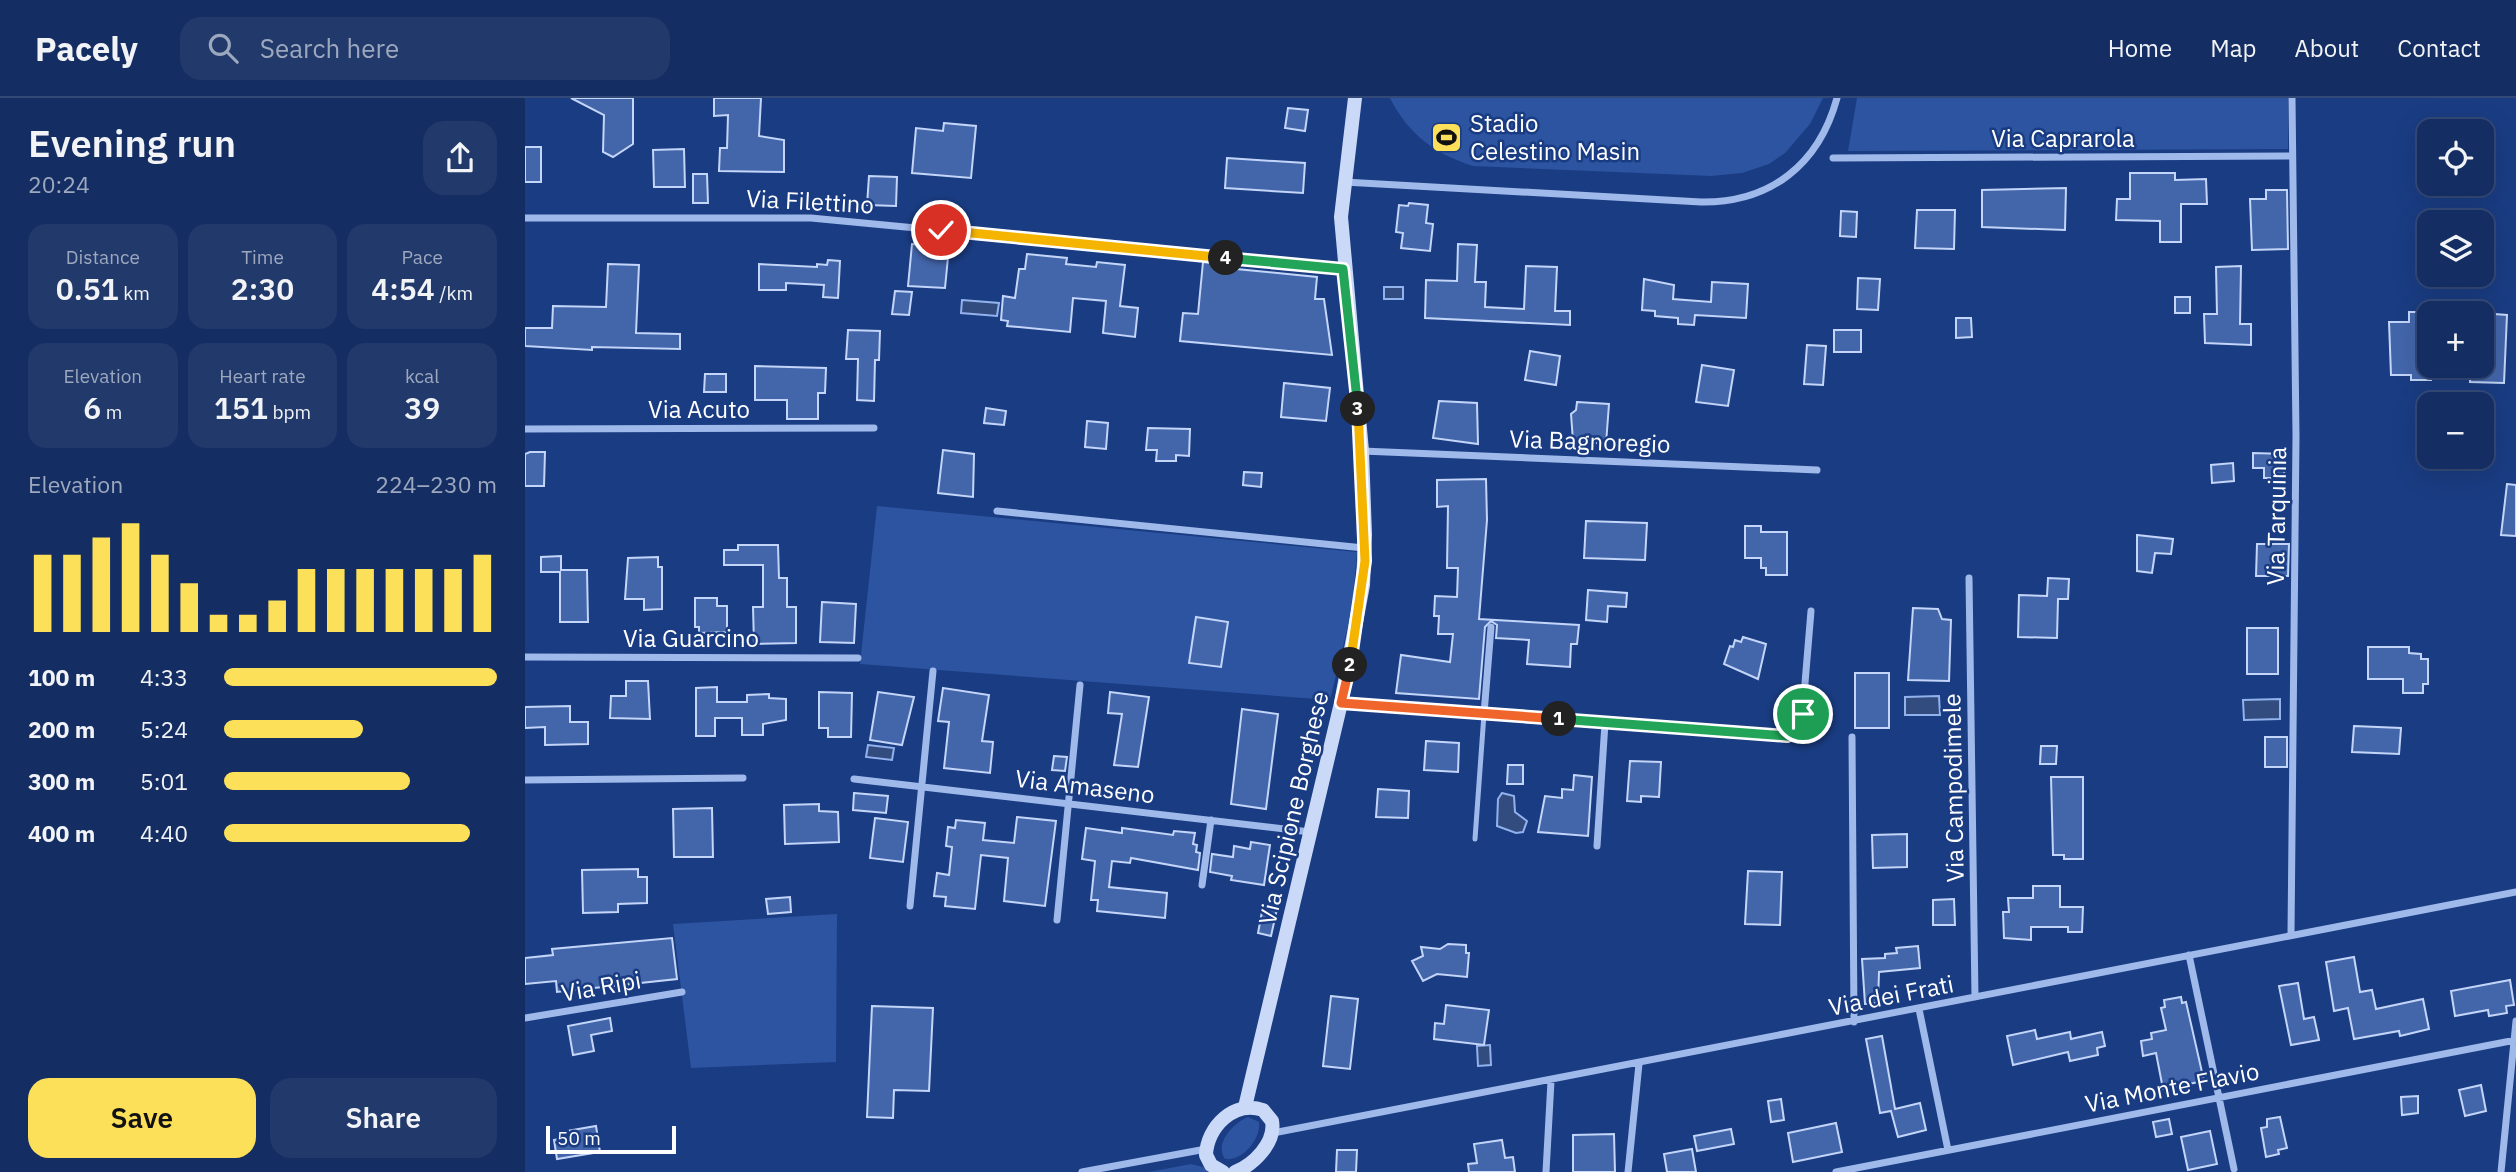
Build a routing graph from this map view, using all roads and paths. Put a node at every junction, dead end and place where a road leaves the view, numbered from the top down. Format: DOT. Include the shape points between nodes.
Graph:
graph roads {
  1 [pos="1355,98"];
  2 [pos="1837,98"];
  3 [pos="2292,98"];
  4 [pos="2293,156"];
  5 [pos="1833,158"];
  6 [pos="1343,182"];
  7 [pos="525,218"];
  8 [pos="1343,269"];
  9 [pos="874,428"];
  10 [pos="525,429"];
  11 [pos="1361,451"];
  12 [pos="1817,470"];
  13 [pos="997,511"];
  14 [pos="1365,548"];
  15 [pos="1969,578"];
  16 [pos="1811,611"];
  17 [pos="1491,627"];
  18 [pos="525,657"];
  19 [pos="858,658"];
  20 [pos="933,671"];
  21 [pos="1080,685"];
  22 [pos="1341,703"];
  23 [pos="1484,714"];
  24 [pos="1605,723"];
  25 [pos="1852,737"];
  26 [pos="743,778"];
  27 [pos="854,779"];
  28 [pos="525,780"];
  29 [pos="923,787"];
  30 [pos="1069,804"];
  31 [pos="1211,820"];
  32 [pos="1311,832"];
  33 [pos="1475,839"];
  34 [pos="1597,846"];
  35 [pos="1202,885"];
  36 [pos="2516,892"];
  37 [pos="910,906"];
  38 [pos="1057,920"];
  39 [pos="2291,934"];
  40 [pos="2189,955"];
  41 [pos="683,992"];
  42 [pos="1975,997"];
  43 [pos="1919,1009"];
  44 [pos="525,1018"];
  45 [pos="2516,1021"];
  46 [pos="1854,1022"];
  47 [pos="2515,1040"];
  48 [pos="1639,1064"];
  49 [pos="1551,1081"];
  50 [pos="2219,1097"];
  51 [pos="1245,1107"];
  52 [pos="1273,1133"];
  53 [pos="1206,1149"];
  54 [pos="1948,1150"];
  55 [pos="2234,1169"];
  56 [pos="1082,1172"];
  57 [pos="1223,1172"];
  58 [pos="1235,1172"];
  59 [pos="1546,1172"];
  60 [pos="1628,1172"];
  61 [pos="1836,1172"];
  62 [pos="2501,1172"];
  1 -- 6 [label="main road, Via Scipione Borghese"];
  2 -- 6 [label="street" via="1821,140 1798,169 1768,190 1730,201"];
  3 -- 4 [label="street, Via Tarquinia"];
  4 -- 5 [label="street, Via Caprarola"];
  4 -- 39 [label="street, Via Tarquinia" via="2296,436"];
  6 -- 8 [label="main road, Via Scipione Borghese"];
  7 -- 8 [label="street, Via Filettino" via="811,218"];
  8 -- 11 [label="main road, Via Scipione Borghese"];
  9 -- 10 [label="street, Via Acuto"];
  11 -- 12 [label="street, Via Bagnoregio"];
  11 -- 14 [label="main road, Via Scipione Borghese"];
  13 -- 14 [label="street"];
  14 -- 22 [label="main road, Via Scipione Borghese" via="1359,614"];
  15 -- 42 [label="street, Via Campodimele"];
  16 -- 24 [label="street" via="1802,719 1790,736"];
  17 -- 23 [label="street"];
  18 -- 19 [label="street, Via Guarcino"];
  20 -- 29 [label="street"];
  21 -- 30 [label="street"];
  22 -- 23 [label="street"];
  22 -- 32 [label="main road, Via Scipione Borghese"];
  23 -- 24 [label="street"];
  23 -- 33 [label="lane"];
  24 -- 34 [label="street"];
  25 -- 46 [label="street"];
  26 -- 28 [label="street"];
  27 -- 29 [label="street, Via Amaseno"];
  29 -- 30 [label="street, Via Amaseno"];
  29 -- 37 [label="street"];
  30 -- 31 [label="street, Via Amaseno"];
  30 -- 38 [label="street"];
  31 -- 32 [label="street, Via Amaseno"];
  31 -- 35 [label="street"];
  32 -- 51 [label="main road, Via Scipione Borghese"];
  36 -- 39 [label="street, Via dei Frati"];
  39 -- 40 [label="street, Via dei Frati"];
  40 -- 42 [label="street, Via dei Frati"];
  40 -- 50 [label="street"];
  41 -- 44 [label="street, Via Ripi"];
  42 -- 43 [label="street, Via dei Frati"];
  43 -- 46 [label="street, Via dei Frati"];
  43 -- 54 [label="street"];
  45 -- 47 [label="street"];
  46 -- 48 [label="street, Via dei Frati"];
  47 -- 50 [label="street, Via Monte Flavio"];
  47 -- 62 [label="street"];
  48 -- 49 [label="street, Via dei Frati"];
  48 -- 60 [label="street"];
  49 -- 52 [label="street, Via dei Frati"];
  49 -- 59 [label="street"];
  50 -- 54 [label="street, Via Monte Flavio"];
  50 -- 55 [label="street"];
  51 -- 52 [label="main road" via="1267,1113"];
  51 -- 53 [label="main road" via="1221,1122"];
  52 -- 58 [label="main road" via="1255,1159"];
  53 -- 56 [label="street"];
  53 -- 57 [label="main road" via="1208,1160"];
  54 -- 61 [label="street, Via Monte Flavio"];
}
